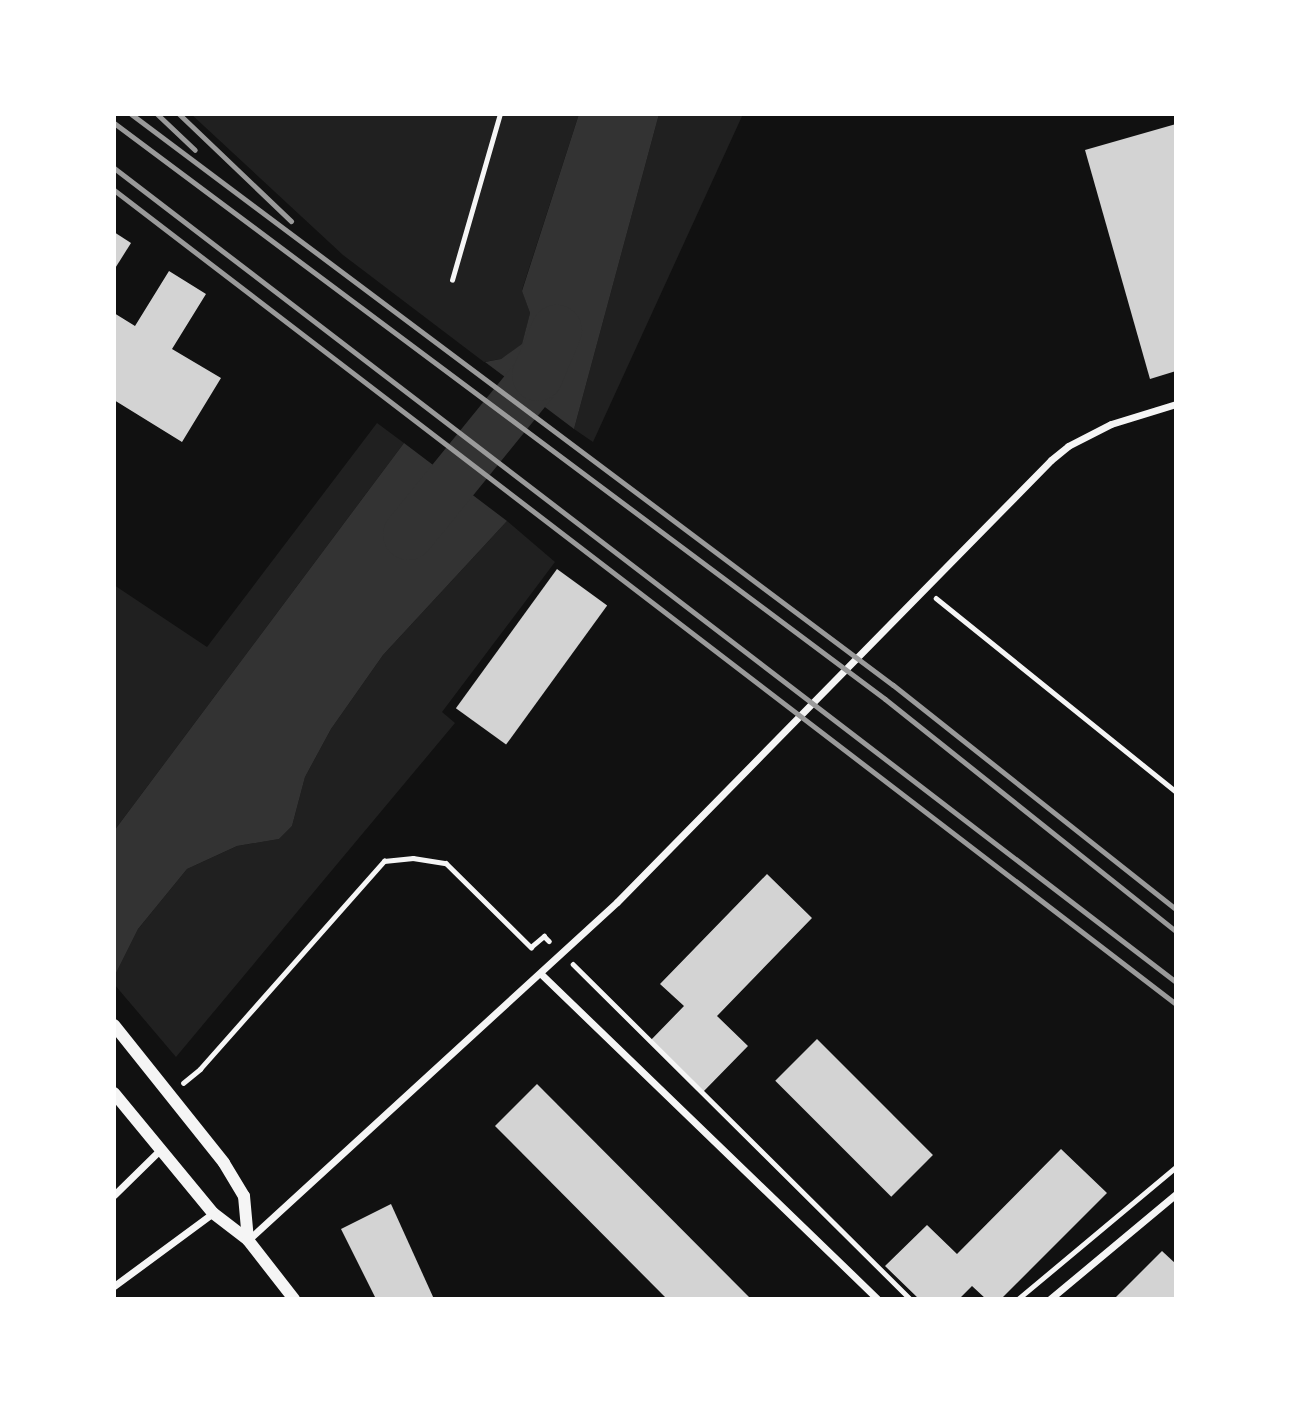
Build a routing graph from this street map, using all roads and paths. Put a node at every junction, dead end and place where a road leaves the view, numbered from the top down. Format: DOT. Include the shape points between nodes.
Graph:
graph roads {
  1 [pos="500,114"];
  2 [pos="452,280"];
  3 [pos="1176,404"];
  4 [pos="924,589"];
  5 [pos="1176,792"];
  6 [pos="544,936"];
  7 [pos="582,973"];
  8 [pos="541,974"];
  9 [pos="114,1025"];
  10 [pos="200,1069"];
  11 [pos="114,1093"];
  12 [pos="161,1149"];
  13 [pos="1176,1167"];
  14 [pos="1176,1194"];
  15 [pos="114,1195"];
  16 [pos="213,1213"];
  17 [pos="248,1240"];
  18 [pos="114,1286"];
  19 [pos="294,1299"];
  20 [pos="877,1299"];
  21 [pos="910,1299"];
  22 [pos="1018,1299"];
  23 [pos="1050,1299"];
  1 -- 2 [label="path"];
  3 -- 4 [label="street" via="1111,424 1068,446"];
  4 -- 5 [label="path"];
  4 -- 8 [label="street"];
  6 -- 10 [label="path" via="531,947 446,863 413,858 384,862"];
  7 -- 21 [label="path"];
  8 -- 17 [label="street"];
  8 -- 20 [label="street"];
  9 -- 17 [label="street" via="224,1163 244,1196"];
  11 -- 12 [label="street"];
  12 -- 15 [label="street"];
  12 -- 16 [label="street"];
  13 -- 22 [label="path"];
  14 -- 23 [label="street"];
  16 -- 17 [label="street"];
  16 -- 18 [label="street"];
  17 -- 19 [label="street"];
}
